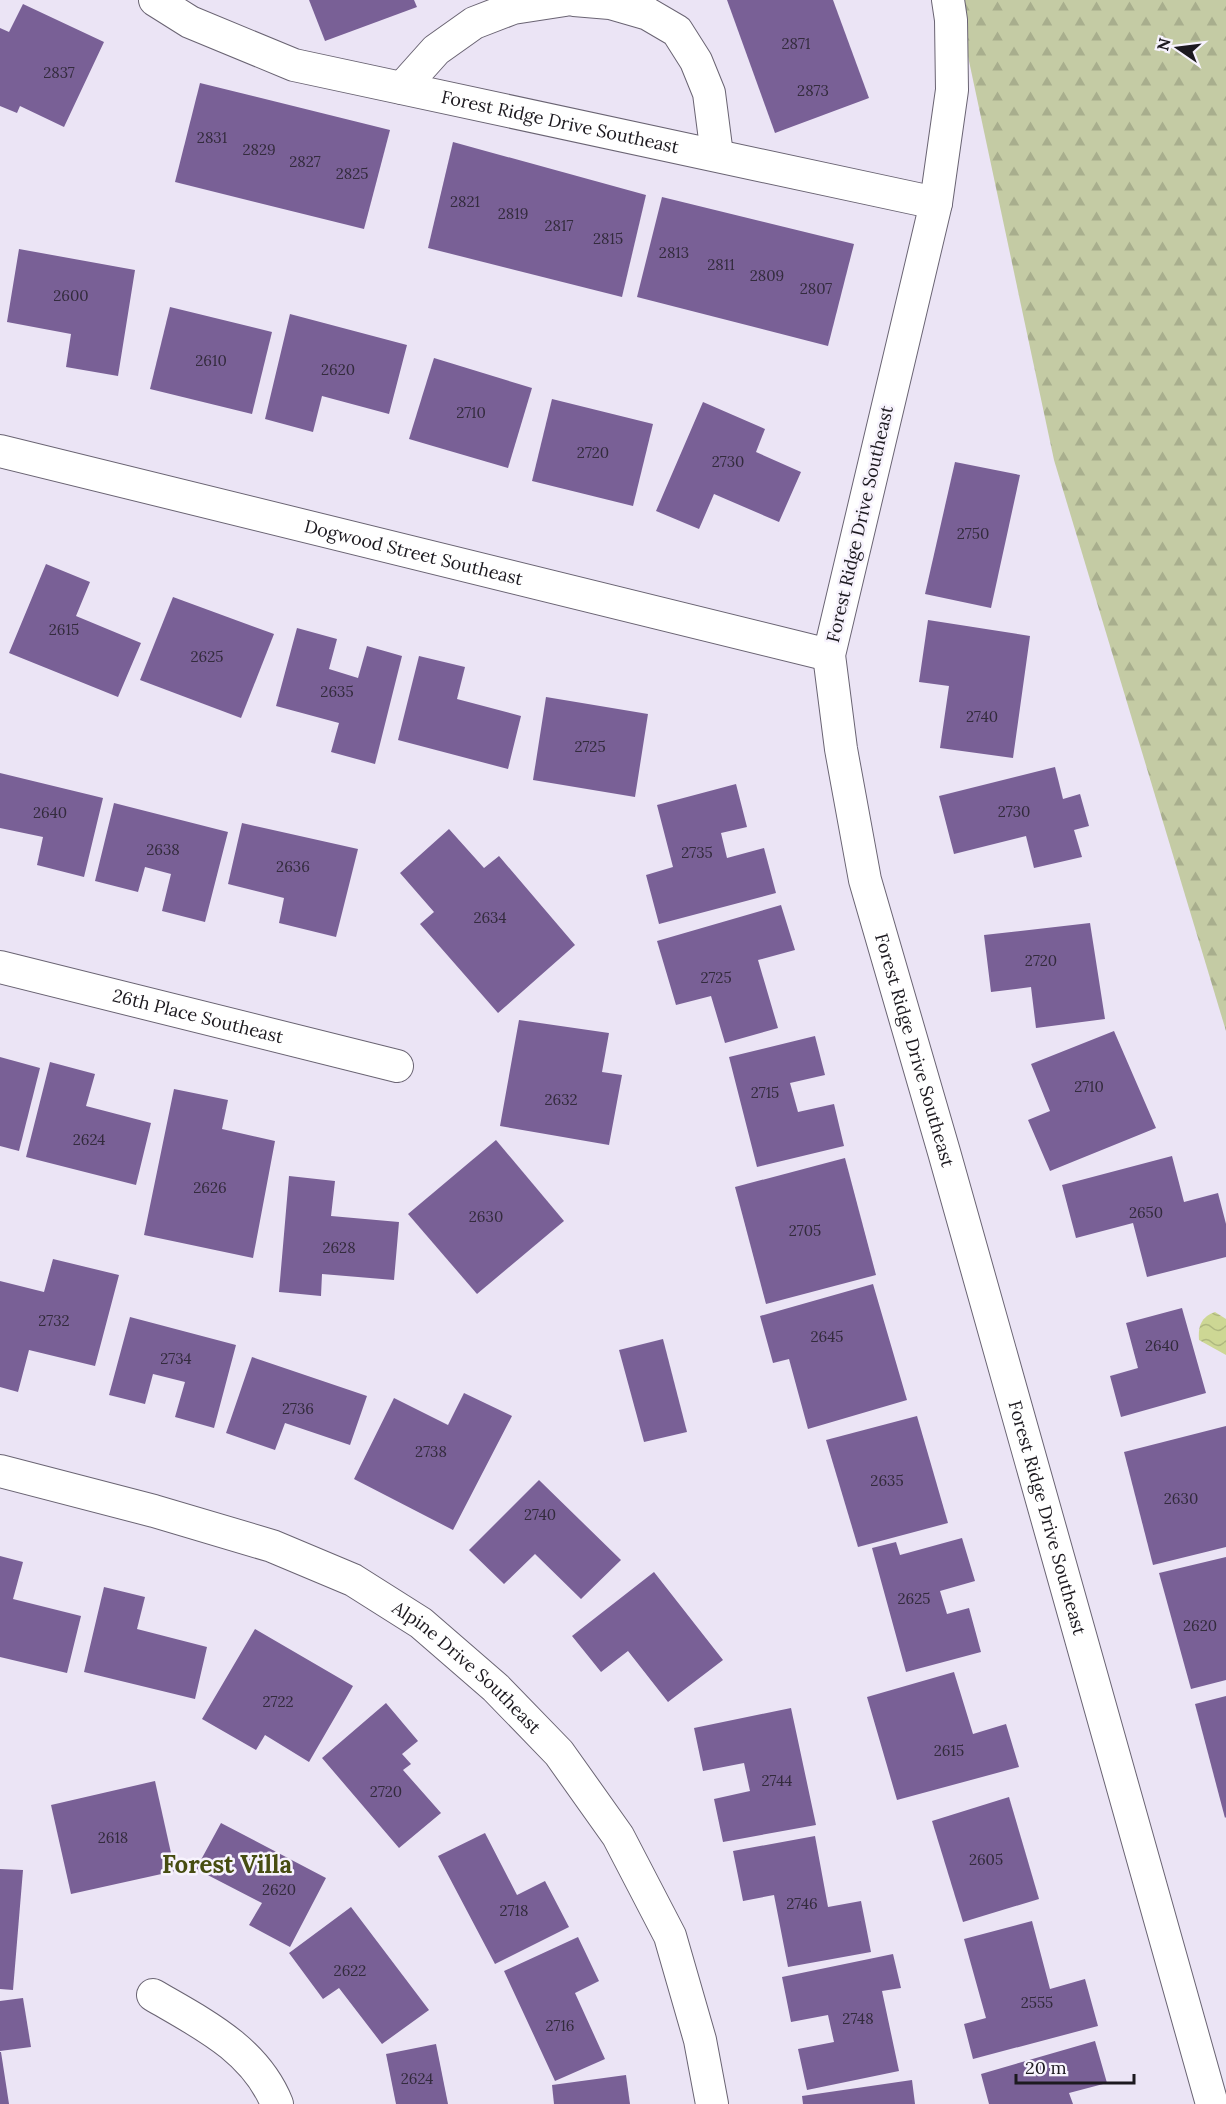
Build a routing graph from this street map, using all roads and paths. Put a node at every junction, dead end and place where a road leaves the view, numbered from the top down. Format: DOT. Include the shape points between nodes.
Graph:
graph roads {
  1 [pos="155,0"];
  2 [pos="565,0"];
  3 [pos="574,0"];
  4 [pos="948,0"];
  5 [pos="402,88"];
  6 [pos="717,155"];
  7 [pos="936,203"];
  8 [pos="2,460"];
  9 [pos="828,655"];
  10 [pos="0,967"];
  11 [pos="397,1066"];
  12 [pos="0,1472"];
  13 [pos="153,1995"];
  14 [pos="277,2104"];
  15 [pos="712,2104"];
  16 [pos="1212,2104"];
  1 -- 5 [label="street, Forest Ridge Drive Southeast" via="190,22 294,65"];
  2 -- 5 [label="street" via="513,8 474,23 436,50"];
  3 -- 6 [label="street" via="610,3 648,14 677,31 696,61 709,93"];
  4 -- 7 [label="street" via="952,90"];
  5 -- 6 [label="street, Forest Ridge Drive Southeast"];
  6 -- 7 [label="street, Forest Ridge Drive Southeast"];
  7 -- 9 [label="street, Forest Ridge Drive Southeast"];
  8 -- 9 [label="street, Dogwood Street Southeast"];
  9 -- 16 [label="street, Forest Ridge Drive Southeast" via="865,880"];
  10 -- 11 [label="street, 26th Place Southeast"];
  12 -- 15 [label="street, Alpine Drive Southeast" via="272,1546 353,1580 421,1623 496,1688 559,1753 624,1846 670,1936 700,2040"];
  13 -- 14 [label="street" via="207,2026 246,2055"];
}
